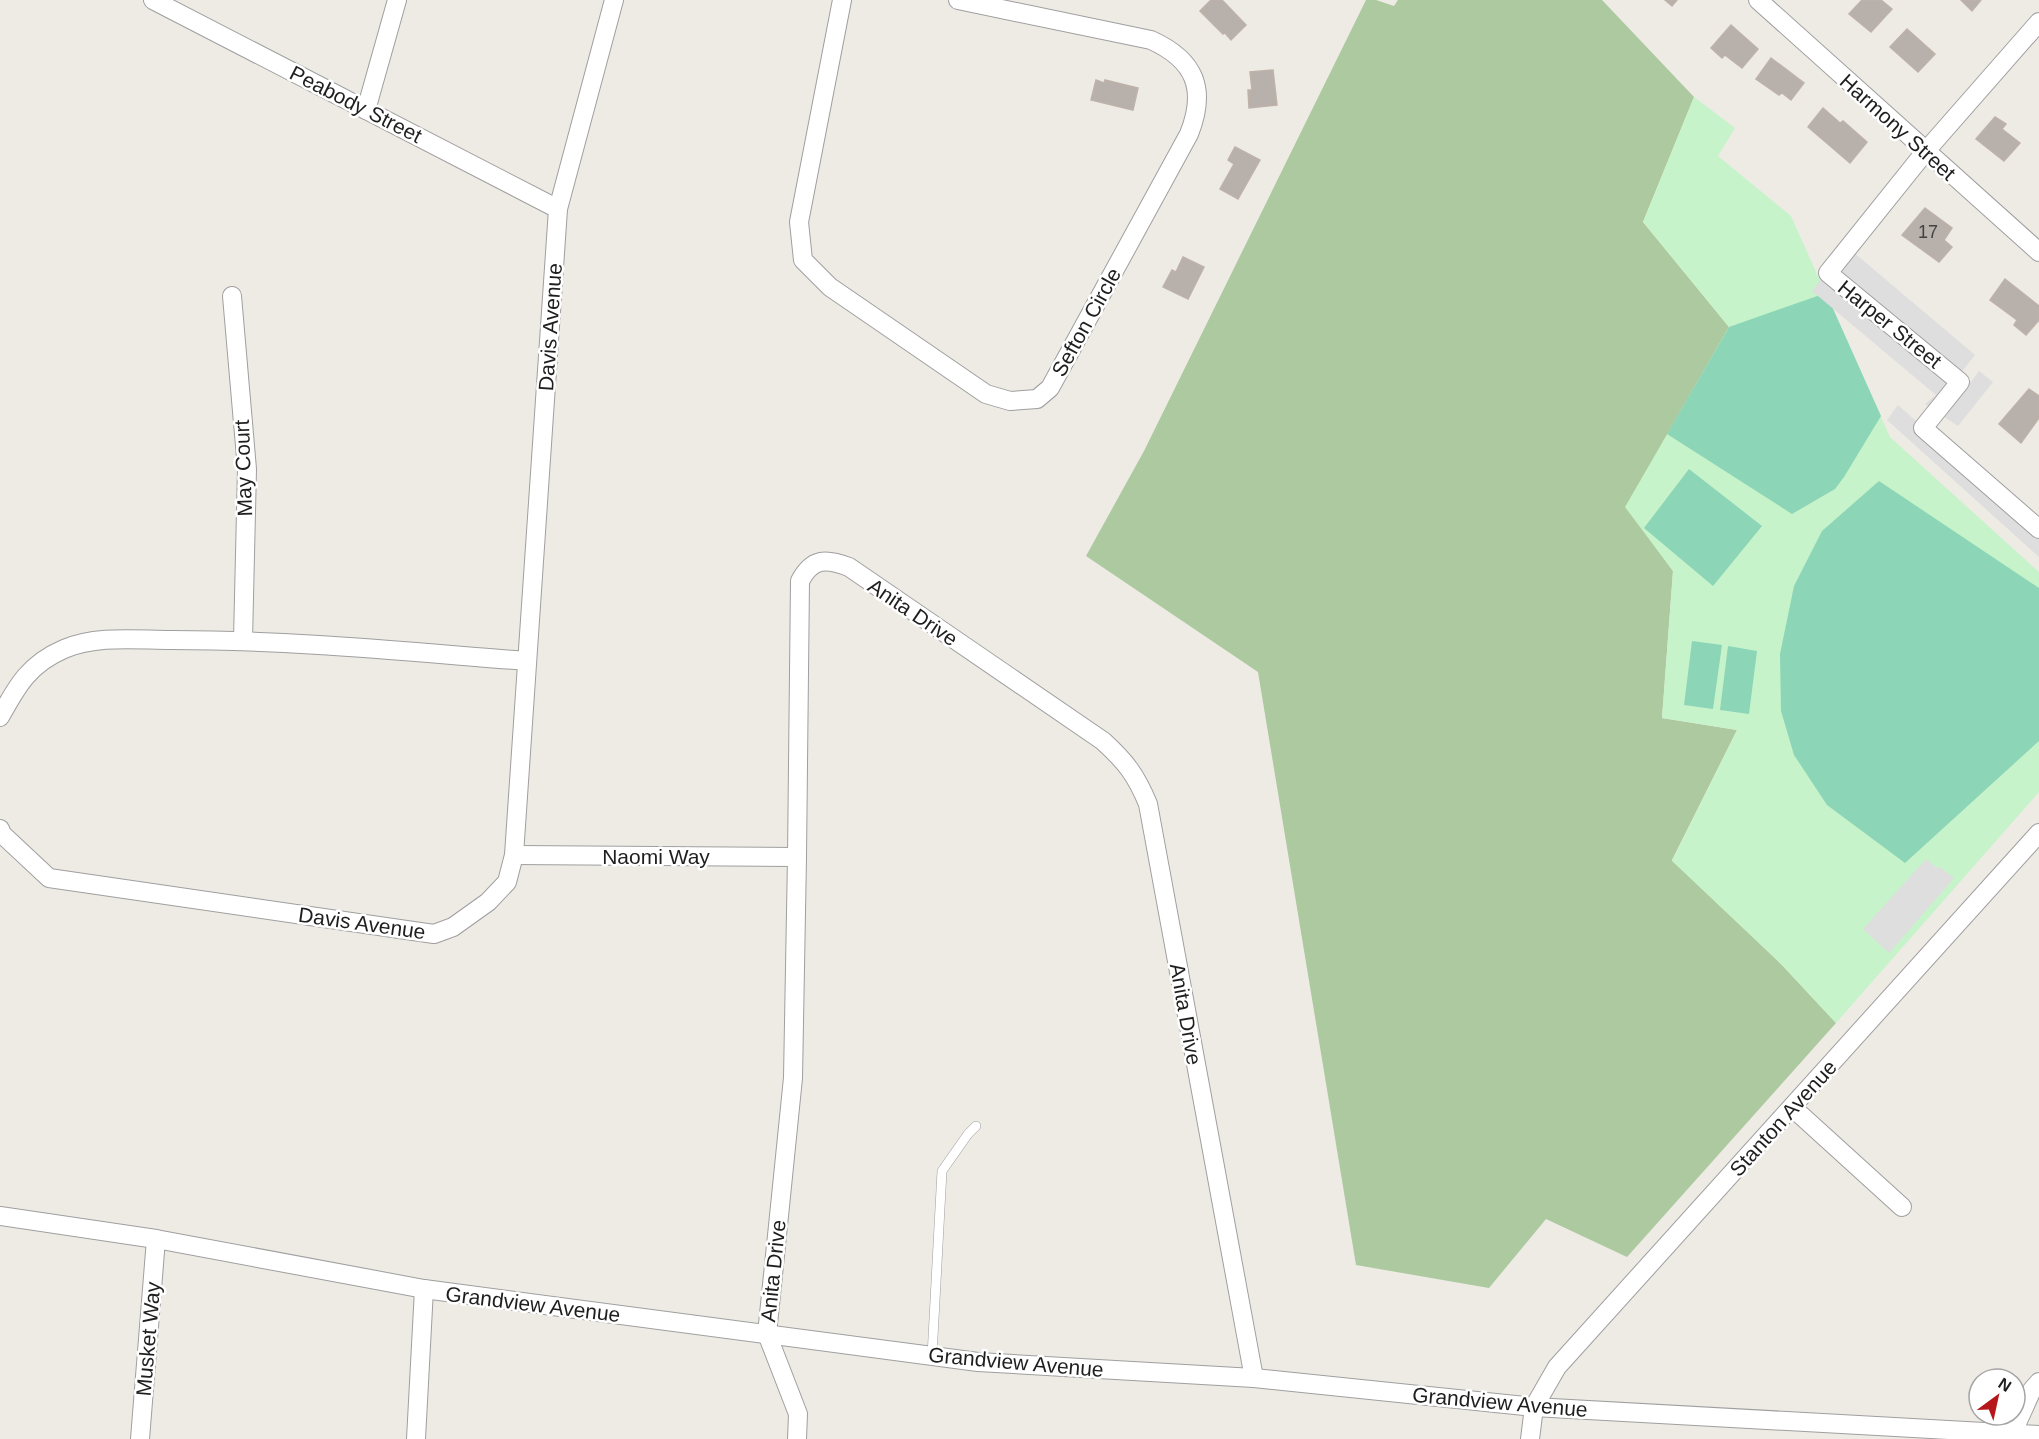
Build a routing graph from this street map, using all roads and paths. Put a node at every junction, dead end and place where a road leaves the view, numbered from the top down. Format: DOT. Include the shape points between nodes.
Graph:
graph roads {
  1 [pos="153,0"];
  2 [pos="397,0"];
  3 [pos="614,0"];
  4 [pos="842,0"];
  5 [pos="958,0"];
  6 [pos="1758,0"];
  7 [pos="184,7"];
  8 [pos="2039,22"];
  9 [pos="366,110"];
  10 [pos="1925,152"];
  11 [pos="558,209"];
  12 [pos="2039,252"];
  13 [pos="232,296"];
  14 [pos="2037,524"];
  15 [pos="243,640"];
  16 [pos="527,661"];
  17 [pos="0,717"];
  18 [pos="0,829"];
  19 [pos="2039,833"];
  20 [pos="514,855"];
  21 [pos="797,857"];
  22 [pos="1793,1107"];
  23 [pos="976,1126"];
  24 [pos="1902,1207"];
  25 [pos="0,1216"];
  26 [pos="156,1239"];
  27 [pos="424,1289"];
  28 [pos="767,1334"];
  29 [pos="932,1356"];
  30 [pos="1254,1378"];
  31 [pos="2039,1382"];
  32 [pos="1533,1407"];
  33 [pos="2039,1435"];
  34 [pos="2013,1436"];
  35 [pos="140,1439"];
  36 [pos="416,1439"];
  37 [pos="797,1439"];
  38 [pos="1530,1439"];
  1 -- 7 [label="street, Peabody Street"];
  2 -- 9 [label="street"];
  3 -- 11 [label="street, Davis Avenue"];
  4 -- 5 [label="street, Sefton Circle" via="799,222 803,260 830,287 986,394 1010,401 1037,399 1050,388 1189,134 1195,120 1195,80 1170,49 1151,40"];
  6 -- 10 [label="street, Harmony Street"];
  7 -- 9 [label="street, Peabody Street"];
  8 -- 10 [label="street, Harper Street"];
  9 -- 11 [label="street, Peabody Street"];
  10 -- 12 [label="street, Harmony Street"];
  10 -- 14 [label="street, Harper Street" via="1828,273 1960,382 1923,428"];
  11 -- 16 [label="street, Davis Avenue"];
  13 -- 15 [label="street, May Court" via="247,469"];
  15 -- 16 [label="street"];
  15 -- 17 [label="street" via="94,640 63,649 36,665 17,685"];
  16 -- 20 [label="street, Davis Avenue"];
  18 -- 20 [label="street, Davis Avenue" via="49,878 434,934 453,927 488,902 507,882"];
  19 -- 22 [label="street, Stanton Avenue"];
  20 -- 21 [label="street, Naomi Way"];
  21 -- 28 [label="street, Anita Drive" via="793,1077"];
  21 -- 30 [label="street, Anita Drive" via="800,581 806,569 819,562 832,561 849,567 1103,741 1124,760 1140,783 1148,804"];
  22 -- 24 [label="street"];
  22 -- 32 [label="street, Stanton Avenue" via="1557,1367"];
  23 -- 29 [label="lane" via="942,1171"];
  25 -- 26 [label="street, Grandview Avenue"];
  26 -- 27 [label="street, Grandview Avenue"];
  26 -- 35 [label="street, Musket Way"];
  27 -- 28 [label="street, Grandview Avenue"];
  27 -- 36 [label="street"];
  28 -- 29 [label="street, Grandview Avenue"];
  28 -- 37 [label="street" via="798,1414"];
  29 -- 30 [label="street, Grandview Avenue"];
  30 -- 32 [label="street, Grandview Avenue"];
  31 -- 34 [label="street"];
  32 -- 34 [label="street, Grandview Avenue"];
  32 -- 38 [label="street"];
  33 -- 34 [label="street, Grandview Avenue"];
}
